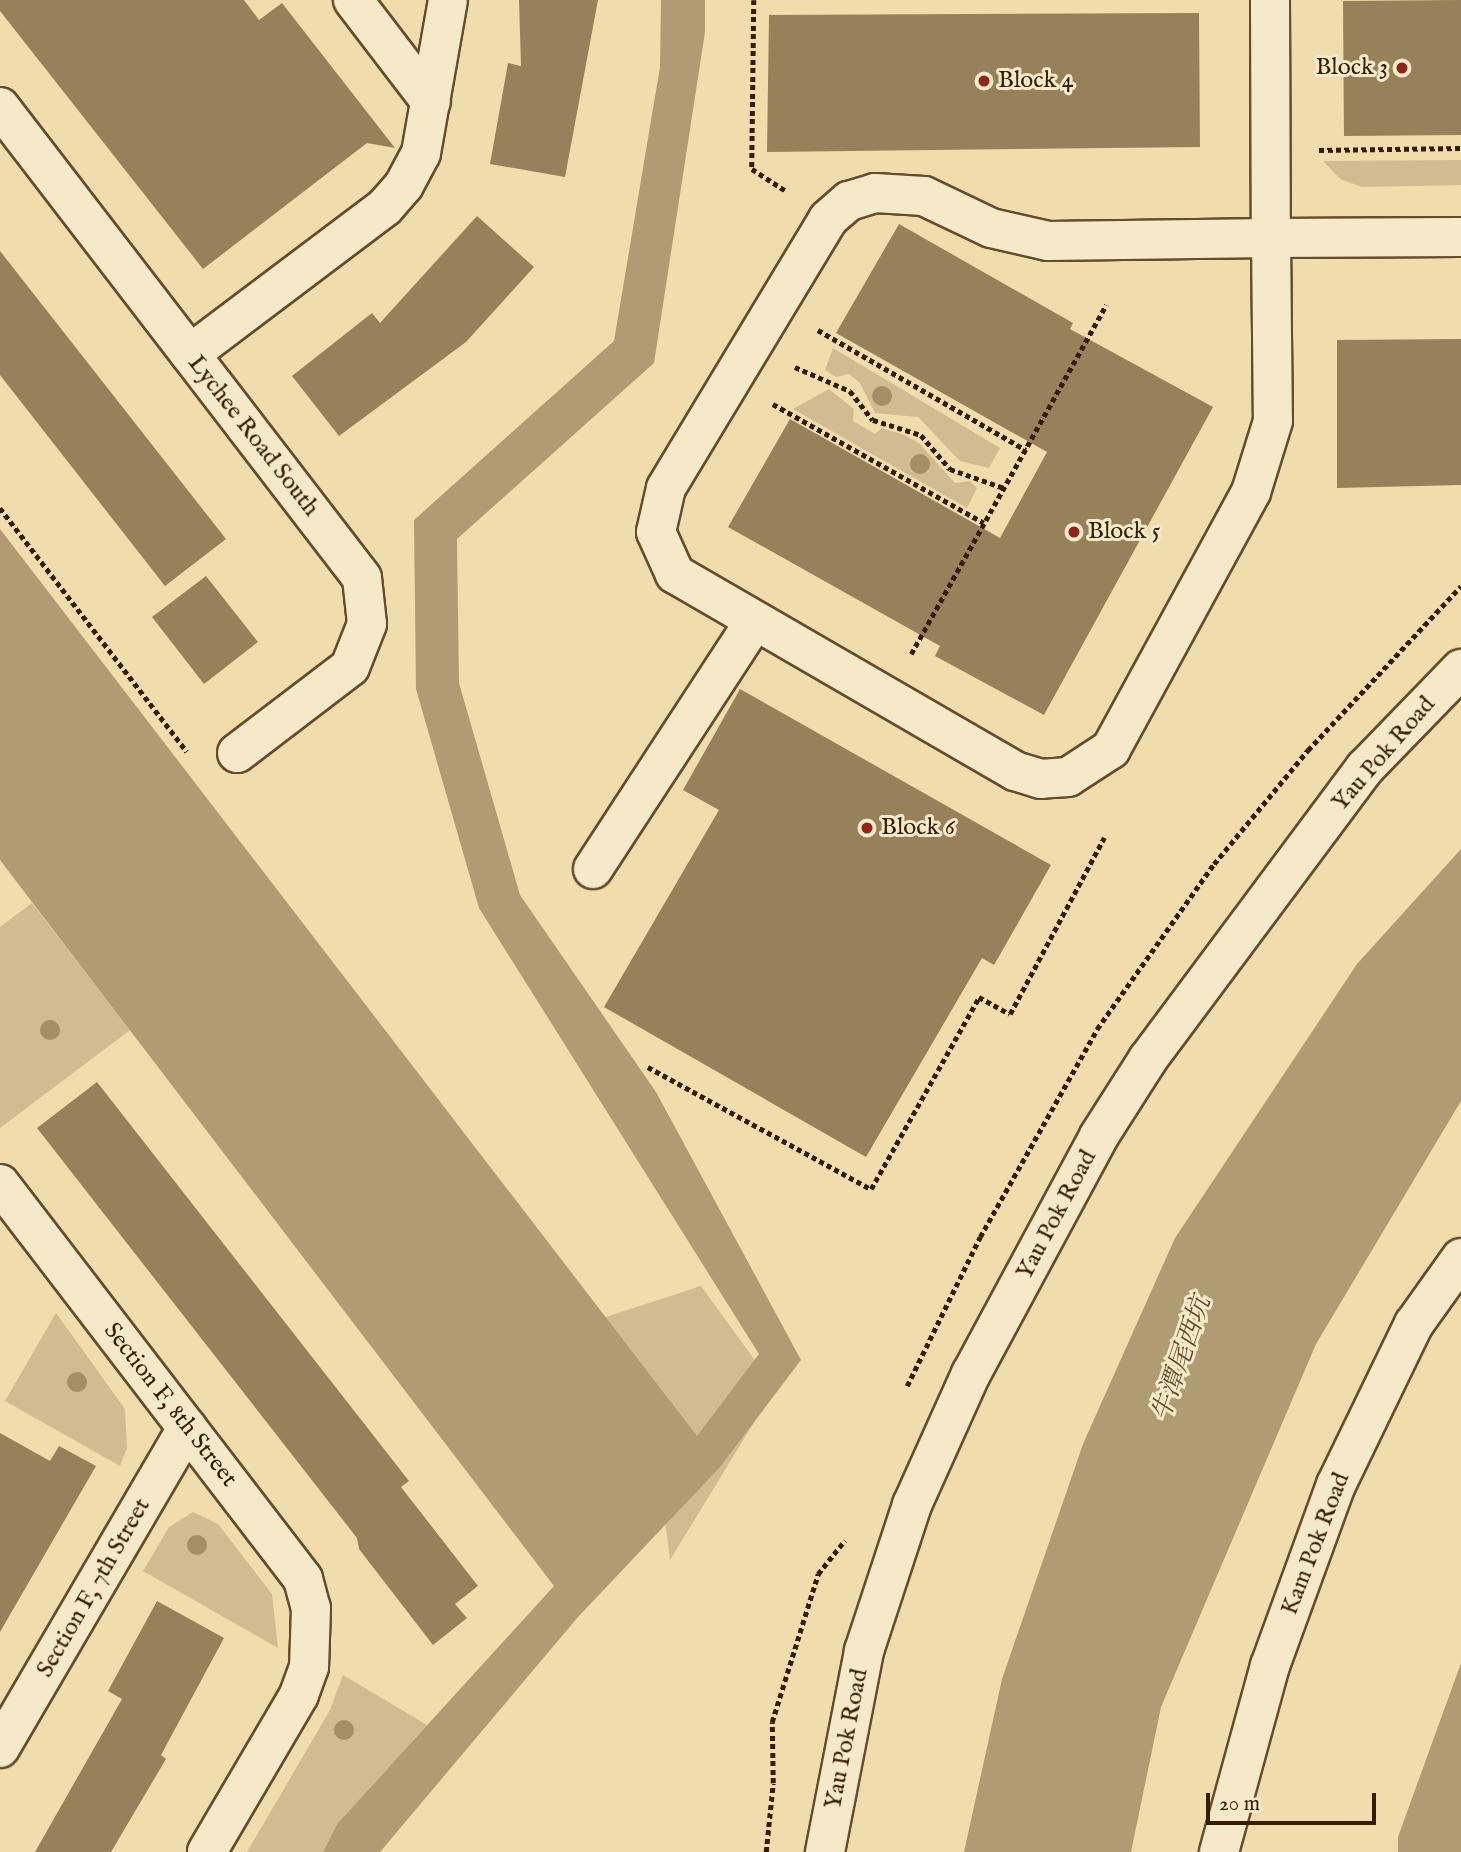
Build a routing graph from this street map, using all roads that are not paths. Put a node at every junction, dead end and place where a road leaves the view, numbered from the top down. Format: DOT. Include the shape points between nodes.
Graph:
graph roads {
  1 [pos="352,0"];
  2 [pos="448,0"];
  3 [pos="1270,0"];
  4 [pos="431,102"];
  5 [pos="0,107"];
  6 [pos="1461,237"];
  7 [pos="1271,238"];
  8 [pos="190,355"];
  9 [pos="753,624"];
  10 [pos="1461,668"];
  11 [pos="237,753"];
  12 [pos="593,869"];
  13 [pos="0,1184"];
  14 [pos="1461,1258"];
  15 [pos="187,1428"];
  16 [pos="0,1748"];
  17 [pos="207,1852"];
  18 [pos="825,1852"];
  19 [pos="1219,1852"];
  1 -- 4 [label="street"];
  2 -- 4 [label="street"];
  3 -- 7 [label="street"];
  4 -- 8 [label="street" via="421,153 384,206"];
  5 -- 8 [label="street, Lychee Road South"];
  6 -- 7 [label="street"];
  7 -- 9 [label="street" via="1273,421 1251,492 1111,749 1092,764 1068,777 1041,779 1015,771"];
  7 -- 9 [label="street" via="1048,241 992,228 924,196 899,193 849,201 828,219 666,488 656,532 675,574"];
  8 -- 11 [label="street, Lychee Road South" via="362,578 368,600 362,647 349,667"];
  9 -- 12 [label="street"];
  10 -- 18 [label="street, Yau Pok Road" via="1356,779 1148,1059 1067,1195 971,1374 912,1505 864,1651"];
  13 -- 15 [label="street, Section F, 8th Street"];
  14 -- 19 [label="street, Kam Pok Road" via="1414,1324 1336,1485 1270,1666"];
  15 -- 16 [label="street, Section F, 7th Street"];
  15 -- 17 [label="street, Section F, 8th Street" via="303,1579 313,1637 299,1696"];
}
